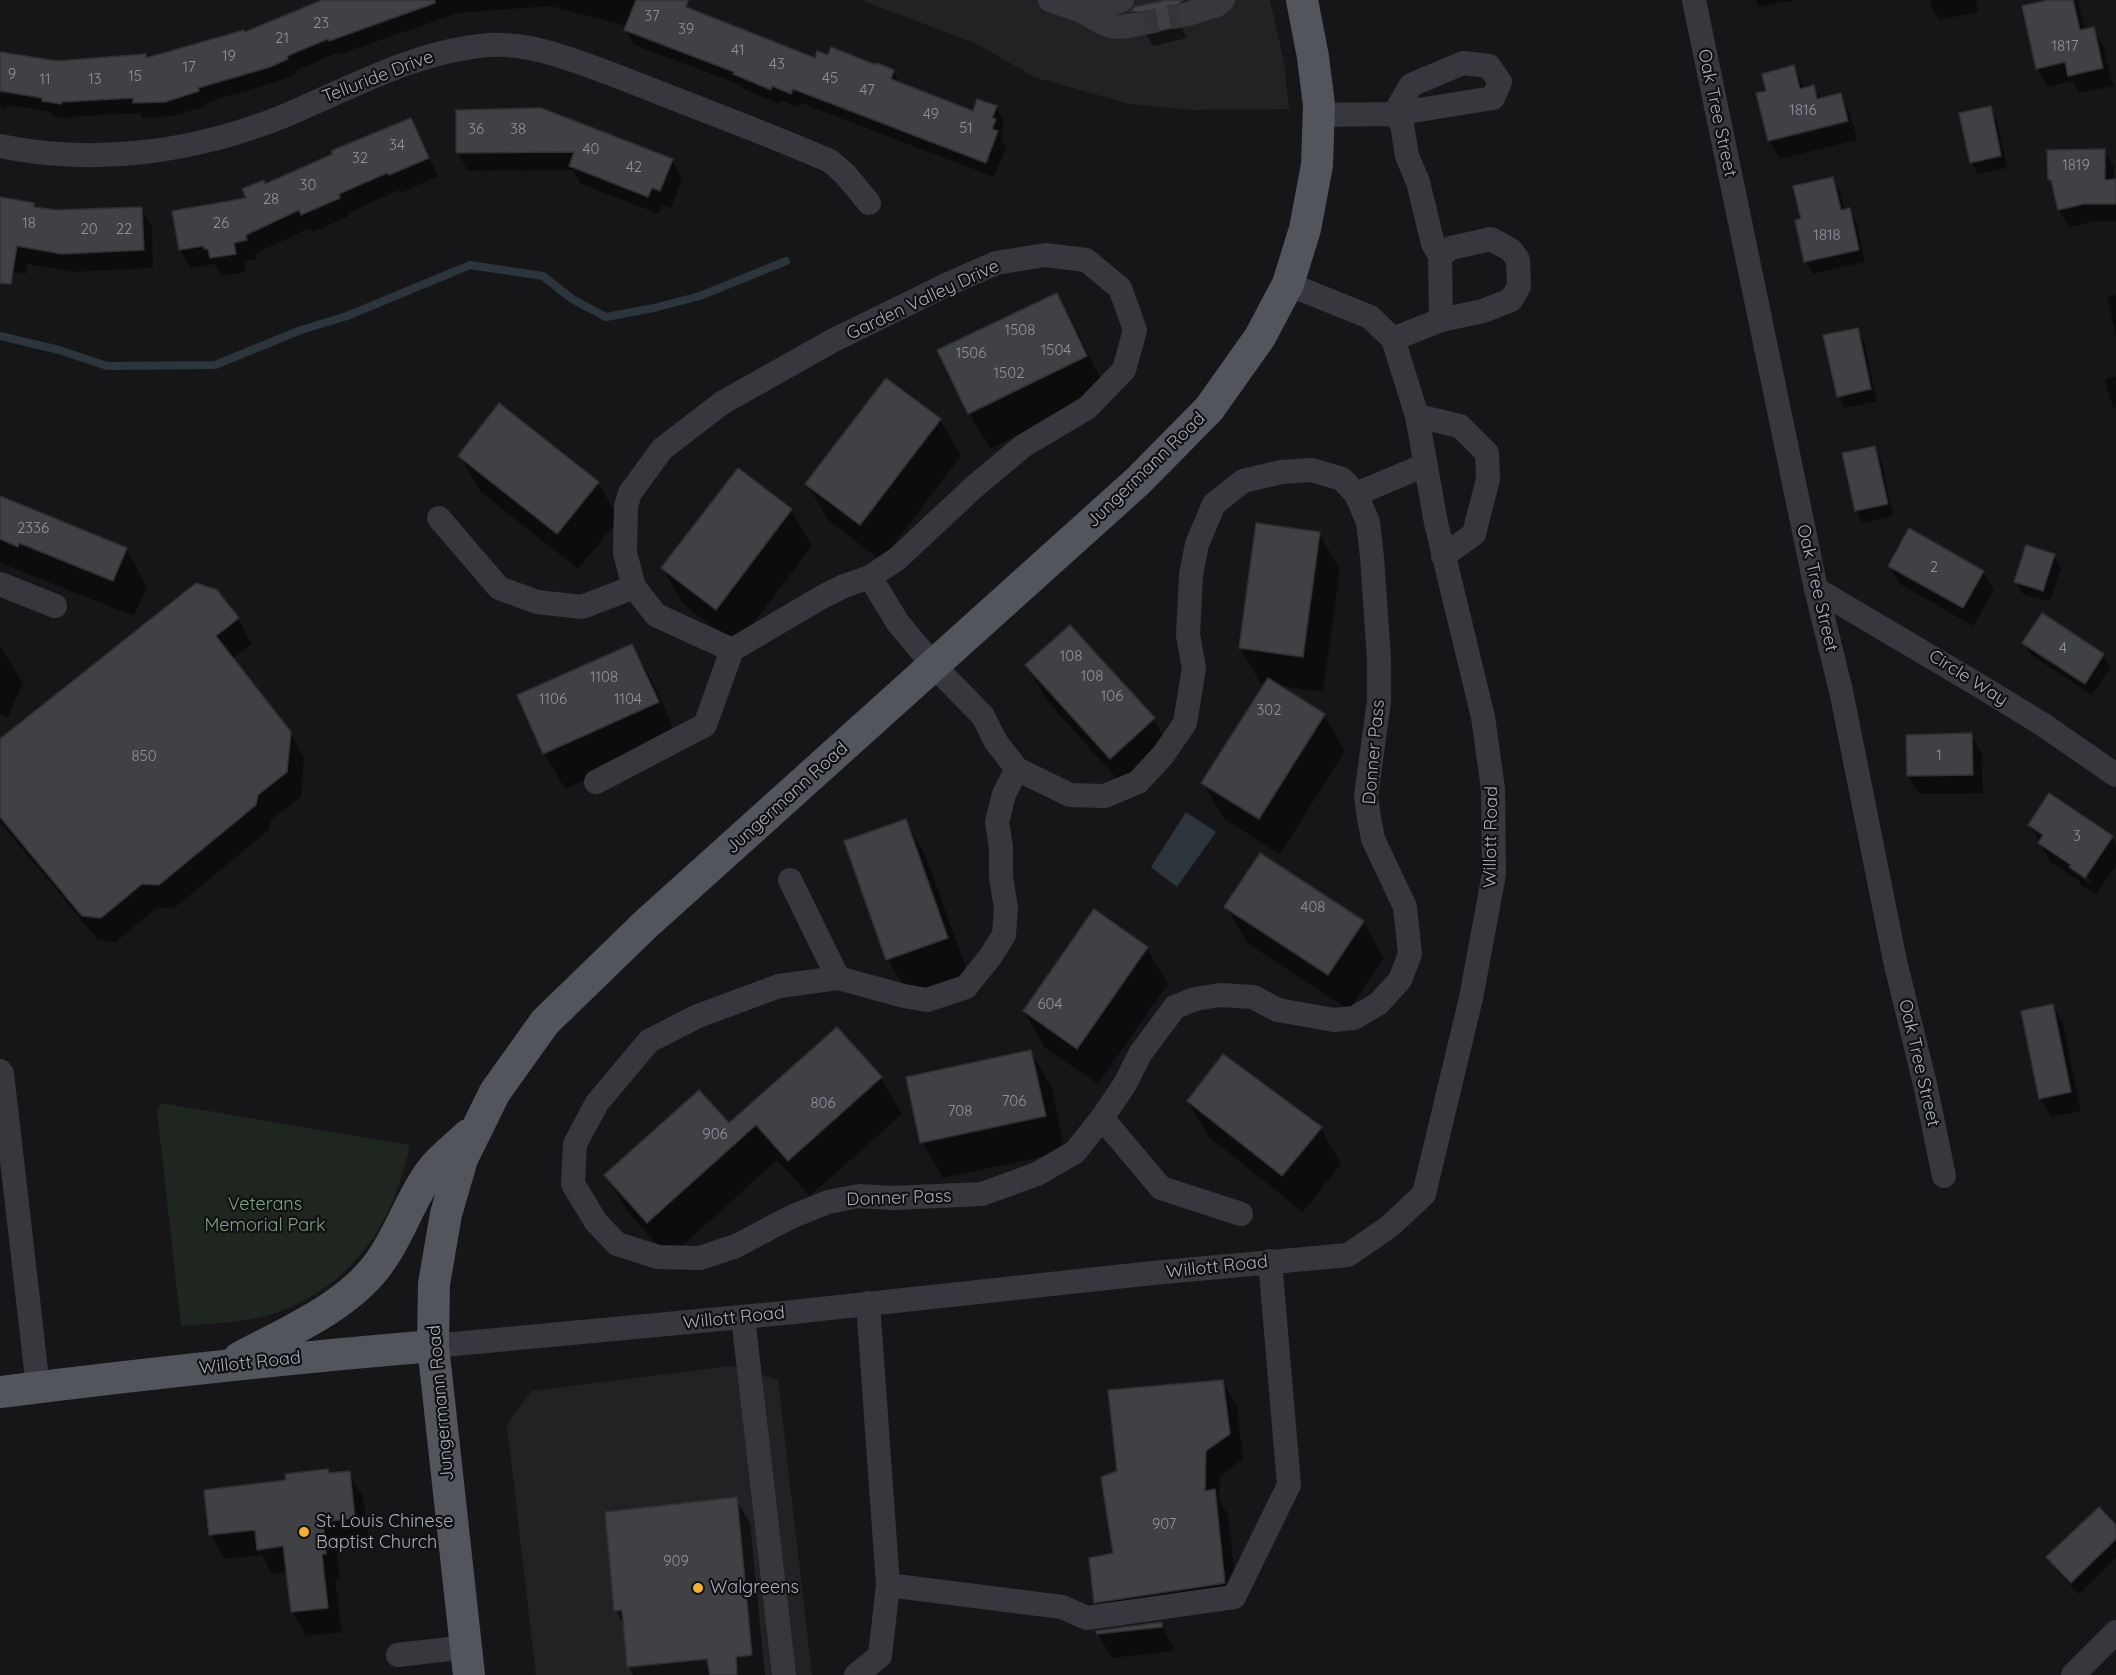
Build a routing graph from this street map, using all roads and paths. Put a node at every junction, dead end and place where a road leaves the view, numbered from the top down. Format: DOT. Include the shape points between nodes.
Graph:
graph roads {
  1 [pos="1050,0"];
  2 [pos="1122,0"];
  3 [pos="1223,0"];
  4 [pos="1302,0"];
  5 [pos="1694,0"];
  6 [pos="1084,12"];
  7 [pos="1188,14"];
  8 [pos="1134,25"];
  9 [pos="1318,115"];
  10 [pos="0,146"];
  11 [pos="869,203"];
  12 [pos="1440,256"];
  13 [pos="1288,284"];
  14 [pos="1441,320"];
  15 [pos="1393,339"];
  16 [pos="1417,416"];
  17 [pos="1425,465"];
  18 [pos="1356,494"];
  19 [pos="439,518"];
  20 [pos="1443,556"];
  21 [pos="870,577"];
  22 [pos="0,584"];
  23 [pos="634,587"];
  24 [pos="1816,589"];
  25 [pos="55,606"];
  26 [pos="732,650"];
  27 [pos="934,666"];
  28 [pos="1017,769"];
  29 [pos="2116,775"];
  30 [pos="596,782"];
  31 [pos="790,880"];
  32 [pos="838,978"];
  33 [pos="0,1071"];
  34 [pos="1102,1118"];
  35 [pos="479,1124"];
  36 [pos="1944,1176"];
  37 [pos="1241,1214"];
  38 [pos="1270,1261"];
  39 [pos="868,1303"];
  40 [pos="743,1317"];
  41 [pos="433,1346"];
  42 [pos="225,1366"];
  43 [pos="38,1387"];
  44 [pos="0,1392"];
  45 [pos="888,1585"];
  46 [pos="2116,1632"];
  47 [pos="398,1654"];
  48 [pos="468,1661"];
  49 [pos="783,1675"];
  50 [pos="856,1675"];
  51 [pos="2073,1675"];
  1 -- 6 [label="street"];
  2 -- 6 [label="street"];
  3 -- 7 [label="street"];
  4 -- 9 [label="main road, Jungermann Road" via="1313,57"];
  5 -- 24 [label="street, Oak Tree Street"];
  6 -- 8 [label="street" via="1106,26"];
  9 -- 12 [label="street" via="1394,114 1402,124 1407,156"];
  9 -- 13 [label="main road, Jungermann Road" via="1317,165 1305,229"];
  10 -- 11 [label="street, Telluride Drive" via="63,155 116,154 203,142 244,131 418,59 453,49 523,46 621,78 830,161"];
  12 -- 14 [label="street"];
  12 -- 14 [label="street" via="1451,248 1491,239 1511,250 1518,260 1520,286 1511,300"];
  13 -- 15 [label="street, Willott Road" via="1370,317"];
  13 -- 27 [label="main road, Jungermann Road" via="1260,337 1209,409 1138,482"];
  14 -- 15 [label="street"];
  15 -- 16 [label="street, Willott Road"];
  16 -- 17 [label="street, Willott Road"];
  16 -- 20 [label="street" via="1460,426 1487,453 1488,479 1474,534"];
  17 -- 18 [label="street"];
  17 -- 20 [label="street, Willott Road"];
  18 -- 28 [label="street, Donner Pass" via="1342,479 1312,470 1281,472 1243,481 1214,504 1197,544 1191,576 1188,635 1194,668 1185,723 1138,782 1105,796 1070,795"];
  18 -- 34 [label="street, Donner Pass" via="1368,522 1379,659 1379,701 1366,796 1373,840 1405,907 1410,954 1400,980 1378,1004 1354,1018 1334,1020 1278,1010 1253,997 1220,995 1175,1007 1140,1054"];
  19 -- 23 [label="street" via="499,588 537,602 582,607"];
  20 -- 38 [label="street, Willott Road" via="1483,717 1493,789 1494,874 1471,998 1424,1194 1390,1226 1348,1255"];
  21 -- 23 [label="street, Garden Valley Drive" via="897,559 1023,446 1087,408 1124,370 1135,330 1120,288 1086,260 1045,255 996,263 832,341 722,402 662,449 630,493 625,553"];
  21 -- 26 [label="street, Garden Valley Drive" via="822,597"];
  21 -- 27 [label="street" via="898,623"];
  22 -- 25 [label="street"];
  23 -- 26 [label="street, Garden Valley Drive" via="657,615"];
  24 -- 29 [label="street, Circle Way" via="2042,724"];
  24 -- 36 [label="street, Oak Tree Street"];
  26 -- 30 [label="street" via="705,725"];
  27 -- 28 [label="street, Donner Pass" via="983,716 996,742"];
  27 -- 35 [label="main road, Jungermann Road" via="646,924 545,1022 495,1092"];
  28 -- 32 [label="street, Donner Pass" via="1004,794 997,822 1006,908 1004,934 966,987 927,1000"];
  31 -- 32 [label="street"];
  32 -- 34 [label="street, Donner Pass" via="778,986 698,1016 649,1041 597,1103 575,1144 573,1184 596,1222 617,1244 658,1257 700,1258 736,1246 828,1202 859,1196 982,1194 1037,1174 1075,1152"];
  33 -- 43 [label="street"];
  34 -- 37 [label="street" via="1161,1188"];
  35 -- 41 [label="main road, Jungermann Road" via="462,1159 446,1214 434,1284"];
  35 -- 42 [label="main road" via="432,1170 389,1248 362,1284 338,1302"];
  38 -- 39 [label="street, Willott Road"];
  38 -- 45 [label="street" via="1289,1485 1234,1597 1087,1618 1062,1607"];
  39 -- 40 [label="street, Willott Road"];
  39 -- 45 [label="street"];
  40 -- 41 [label="street, Willott Road"];
  40 -- 49 [label="street"];
  41 -- 42 [label="main road, Willott Road"];
  41 -- 48 [label="main road, Jungermann Road"];
  42 -- 43 [label="main road, Willott Road"];
  43 -- 44 [label="main road, Willott Road"];
  45 -- 50 [label="street" via="880,1656"];
  46 -- 51 [label="street"];
  47 -- 48 [label="street"];
}
